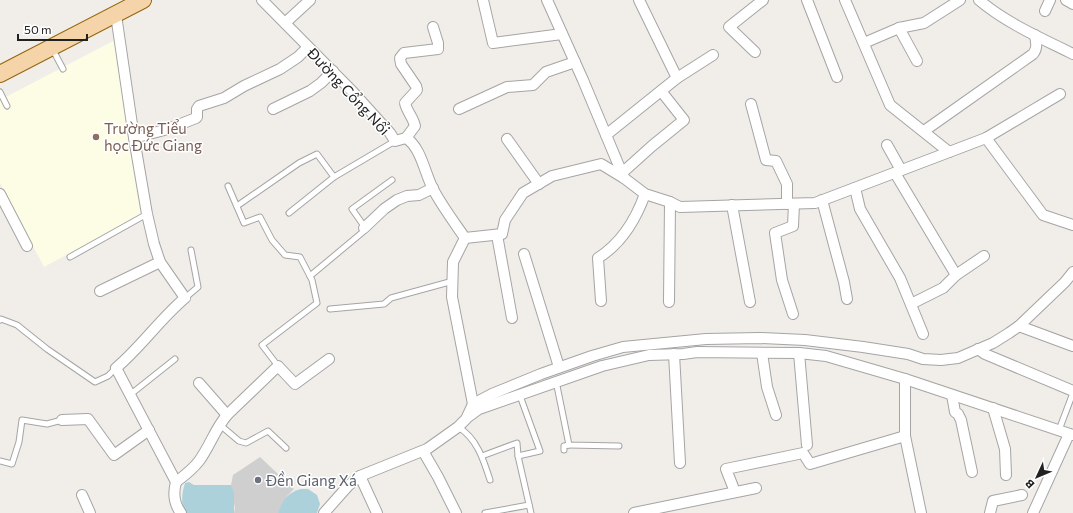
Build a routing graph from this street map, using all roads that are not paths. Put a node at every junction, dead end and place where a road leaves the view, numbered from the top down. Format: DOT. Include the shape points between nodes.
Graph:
graph roads {
  1 [pos="143,0"];
  2 [pos="262,0"];
  3 [pos="310,0"];
  4 [pos="483,0"];
  5 [pos="547,0"];
  6 [pos="639,0"];
  7 [pos="763,0"];
  8 [pos="807,0"];
  9 [pos="845,0"];
  10 [pos="960,0"];
  11 [pos="979,0"];
  12 [pos="1050,0"];
  13 [pos="1066,0"];
  14 [pos="1073,4"];
  15 [pos="1045,11"];
  16 [pos="116,15"];
  17 [pos="285,23"];
  18 [pos="433,27"];
  19 [pos="899,28"];
  20 [pos="562,34"];
  21 [pos="1035,35"];
  22 [pos="864,43"];
  23 [pos="51,47"];
  24 [pos="308,47"];
  25 [pos="755,52"];
  26 [pos="1073,54"];
  27 [pos="713,55"];
  28 [pos="917,61"];
  29 [pos="575,62"];
  30 [pos="63,69"];
  31 [pos="333,71"];
  32 [pos="0,74"];
  33 [pos="836,77"];
  34 [pos="678,78"];
  35 [pos="661,91"];
  36 [pos="0,92"];
  37 [pos="1060,94"];
  38 [pos="751,104"];
  39 [pos="7,106"];
  40 [pos="273,109"];
  41 [pos="459,109"];
  42 [pos="924,131"];
  43 [pos="606,135"];
  44 [pos="134,138"];
  45 [pos="406,138"];
  46 [pos="986,138"];
  47 [pos="507,139"];
  48 [pos="395,141"];
  49 [pos="887,144"];
  50 [pos="949,152"];
  51 [pos="898,172"];
  52 [pos="623,175"];
  53 [pos="334,178"];
  54 [pos="392,180"];
  55 [pos="539,184"];
  56 [pos="228,186"];
  57 [pos="433,188"];
  58 [pos="855,188"];
  59 [pos="0,194"];
  60 [pos="645,194"];
  61 [pos="822,200"];
  62 [pos="670,202"];
  63 [pos="790,204"];
  64 [pos="732,205"];
  65 [pos="237,206"];
  66 [pos="289,213"];
  67 [pos="147,214"];
  68 [pos="1073,225"];
  69 [pos="364,228"];
  70 [pos="496,235"];
  71 [pos="465,238"];
  72 [pos="27,246"];
  73 [pos="191,250"];
  74 [pos="524,254"];
  75 [pos="984,256"];
  76 [pos="70,257"];
  77 [pos="160,262"];
  78 [pos="1073,272"];
  79 [pos="956,275"];
  80 [pos="310,276"];
  81 [pos="453,281"];
  82 [pos="100,291"];
  83 [pos="185,298"];
  84 [pos="847,299"];
  85 [pos="601,301"];
  86 [pos="669,302"];
  87 [pos="750,302"];
  88 [pos="911,304"];
  89 [pos="330,309"];
  90 [pos="793,314"];
  91 [pos="512,318"];
  92 [pos="0,320"];
  93 [pos="1019,326"];
  94 [pos="923,334"];
  95 [pos="1073,346"];
  96 [pos="978,349"];
  97 [pos="762,353"];
  98 [pos="799,353"];
  99 [pos="674,354"];
  100 [pos="175,359"];
  101 [pos="329,359"];
  102 [pos="278,366"];
  103 [pos="559,367"];
  104 [pos="116,368"];
  105 [pos="905,379"];
  106 [pos="556,382"];
  107 [pos="199,383"];
  108 [pos="518,390"];
  109 [pos="1073,392"];
  110 [pos="131,394"];
  111 [pos="952,395"];
  112 [pos="473,404"];
  113 [pos="993,408"];
  114 [pos="227,415"];
  115 [pos="776,415"];
  116 [pos="466,419"];
  117 [pos="62,420"];
  118 [pos="219,424"];
  119 [pos="458,427"];
  120 [pos="149,430"];
  121 [pos="1059,430"];
  122 [pos="1071,435"];
  123 [pos="905,436"];
  124 [pos="569,444"];
  125 [pos="807,445"];
  126 [pos="619,446"];
  127 [pos="286,448"];
  128 [pos="564,450"];
  129 [pos="423,451"];
  130 [pos="482,456"];
  131 [pos="518,456"];
  132 [pos="0,461"];
  133 [pos="680,463"];
  134 [pos="972,472"];
  135 [pos="1006,475"];
  136 [pos="360,476"];
  137 [pos="490,480"];
  138 [pos="176,482"];
  139 [pos="756,488"];
  140 [pos="735,492"];
  141 [pos="82,495"];
  142 [pos="1022,495"];
  143 [pos="529,505"];
  144 [pos="90,513"];
  145 [pos="181,513"];
  146 [pos="324,513"];
  147 [pos="377,513"];
  148 [pos="456,513"];
  149 [pos="485,513"];
  150 [pos="531,513"];
  151 [pos="634,513"];
  152 [pos="921,513"];
  153 [pos="990,513"];
  154 [pos="1033,513"];
  1 -- 16 [label="main road"];
  2 -- 17 [label="street, Đường Cổng Nổi"];
  3 -- 17 [label="street"];
  4 -- 20 [label="street" via="494,43"];
  5 -- 20 [label="street"];
  6 -- 34 [label="street"];
  7 -- 25 [label="street" via="729,27"];
  8 -- 33 [label="street"];
  9 -- 22 [label="street"];
  10 -- 19 [label="street" via="924,23"];
  11 -- 21 [label="street"];
  12 -- 15 [label="street"];
  13 -- 14 [label="street"];
  16 -- 23 [label="main road"];
  16 -- 44 [label="street"];
  17 -- 24 [label="street, Đường Cổng Nổi"];
  18 -- 45 [label="street" via="438,48 404,53 400,58 417,90 406,103 406,109 415,126"];
  19 -- 22 [label="street"];
  19 -- 28 [label="street"];
  20 -- 29 [label="street"];
  21 -- 26 [label="street"];
  21 -- 42 [label="street" via="1036,51 1033,54"];
  22 -- 42 [label="street" via="890,105"];
  23 -- 30 [label="lane"];
  23 -- 32 [label="main road"];
  24 -- 31 [label="street, Đường Cổng Nổi"];
  24 -- 44 [label="street" via="280,69 224,98 199,106 196,109 196,118 168,130"];
  27 -- 34 [label="street"];
  29 -- 41 [label="street" via="546,72 533,85 506,87"];
  29 -- 43 [label="street"];
  31 -- 40 [label="street" via="315,87"];
  31 -- 48 [label="street, Đường Cổng Nổi" via="390,132"];
  34 -- 35 [label="street"];
  35 -- 43 [label="street"];
  35 -- 52 [label="street" via="684,120 652,146"];
  36 -- 39 [label="lane"];
  37 -- 46 [label="street"];
  38 -- 63 [label="street" via="766,160 776,161 787,184"];
  42 -- 50 [label="street"];
  43 -- 52 [label="street"];
  44 -- 67 [label="street"];
  45 -- 48 [label="street, Đường Cổng Nổi"];
  45 -- 57 [label="street, Đường Cổng Nổi" via="414,145"];
  46 -- 50 [label="street"];
  46 -- 68 [label="street" via="1043,215"];
  47 -- 55 [label="street"];
  48 -- 53 [label="lane"];
  49 -- 51 [label="street"];
  50 -- 51 [label="street"];
  51 -- 58 [label="street"];
  51 -- 79 [label="street"];
  52 -- 55 [label="street" via="601,164 552,176"];
  52 -- 60 [label="street"];
  53 -- 65 [label="lane" via="317,154 299,163"];
  53 -- 66 [label="lane"];
  54 -- 69 [label="lane" via="352,209"];
  55 -- 70 [label="street" via="523,193 505,220 502,234"];
  56 -- 65 [label="lane"];
  57 -- 69 [label="street" via="419,195 396,200"];
  57 -- 71 [label="street, Đường Cổng Nổi"];
  58 -- 61 [label="street"];
  58 -- 88 [label="street" via="860,209 900,278"];
  59 -- 72 [label="street"];
  60 -- 62 [label="street"];
  60 -- 85 [label="street" via="638,212 621,238 598,258"];
  61 -- 63 [label="street" via="815,203"];
  61 -- 84 [label="street"];
  62 -- 64 [label="street" via="680,207"];
  62 -- 86 [label="street"];
  63 -- 64 [label="street"];
  63 -- 90 [label="street" via="793,226 775,233 782,280"];
  64 -- 87 [label="street"];
  65 -- 80 [label="lane" via="244,223 260,217 272,240 285,255 300,257"];
  67 -- 76 [label="lane"];
  67 -- 77 [label="street"];
  69 -- 80 [label="lane" via="364,231"];
  70 -- 71 [label="street"];
  70 -- 91 [label="street"];
  71 -- 81 [label="street" via="453,262"];
  73 -- 83 [label="lane" via="198,287"];
  74 -- 103 [label="street"];
  75 -- 79 [label="street"];
  77 -- 82 [label="street"];
  77 -- 83 [label="street"];
  78 -- 93 [label="street"];
  79 -- 88 [label="street" via="943,288"];
  80 -- 102 [label="lane" via="316,303 262,345"];
  81 -- 89 [label="lane" via="391,298 384,304"];
  81 -- 112 [label="street" via="452,297"];
  83 -- 104 [label="street"];
  88 -- 94 [label="street"];
  92 -- 104 [label="lane" via="17,324 47,349 95,382 108,376"];
  93 -- 95 [label="street"];
  93 -- 96 [label="street"];
  96 -- 103 [label="street" via="958,358 941,360 804,340 706,339 623,346"];
  96 -- 109 [label="street" via="984,354"];
  97 -- 98 [label="street"];
  97 -- 99 [label="street"];
  97 -- 115 [label="street" via="767,387"];
  98 -- 105 [label="street" via="826,356"];
  98 -- 125 [label="street"];
  99 -- 106 [label="street" via="649,354 602,366"];
  99 -- 133 [label="street"];
  100 -- 110 [label="lane"];
  101 -- 102 [label="street" via="295,384"];
  102 -- 114 [label="street"];
  103 -- 108 [label="street"];
  104 -- 110 [label="street"];
  105 -- 111 [label="street"];
  105 -- 123 [label="street"];
  106 -- 108 [label="street"];
  106 -- 124 [label="lane"];
  107 -- 114 [label="street"];
  108 -- 112 [label="street" via="492,394"];
  108 -- 116 [label="street" via="479,409"];
  108 -- 131 [label="lane" via="540,451"];
  109 -- 121 [label="lane"];
  110 -- 120 [label="street"];
  111 -- 113 [label="street"];
  111 -- 134 [label="street"];
  112 -- 116 [label="street"];
  113 -- 121 [label="street"];
  113 -- 135 [label="street" via="1005,449"];
  114 -- 118 [label="street"];
  116 -- 119 [label="street"];
  117 -- 120 [label="street" via="88,419 114,455"];
  117 -- 132 [label="lane" via="47,424 22,420 12,464"];
  118 -- 127 [label="lane" via="239,441 246,442 268,431"];
  118 -- 138 [label="street" via="199,461"];
  119 -- 129 [label="street"];
  119 -- 130 [label="lane" via="466,431"];
  120 -- 138 [label="street"];
  121 -- 122 [label="street"];
  122 -- 154 [label="street"];
  123 -- 140 [label="street" via="810,464 803,453 726,469"];
  123 -- 152 [label="street"];
  124 -- 126 [label="lane"];
  124 -- 128 [label="lane" via="564,446"];
  129 -- 136 [label="street"];
  129 -- 148 [label="street"];
  130 -- 131 [label="lane" via="517,443"];
  130 -- 137 [label="lane"];
  131 -- 143 [label="lane"];
  136 -- 146 [label="street"];
  136 -- 147 [label="street"];
  138 -- 145 [label="street" via="173,492"];
  139 -- 140 [label="street"];
  140 -- 151 [label="street"];
  141 -- 144 [label="street"];
  142 -- 153 [label="street" via="993,501"];
  143 -- 149 [label="lane"];
  143 -- 150 [label="lane"];
}
